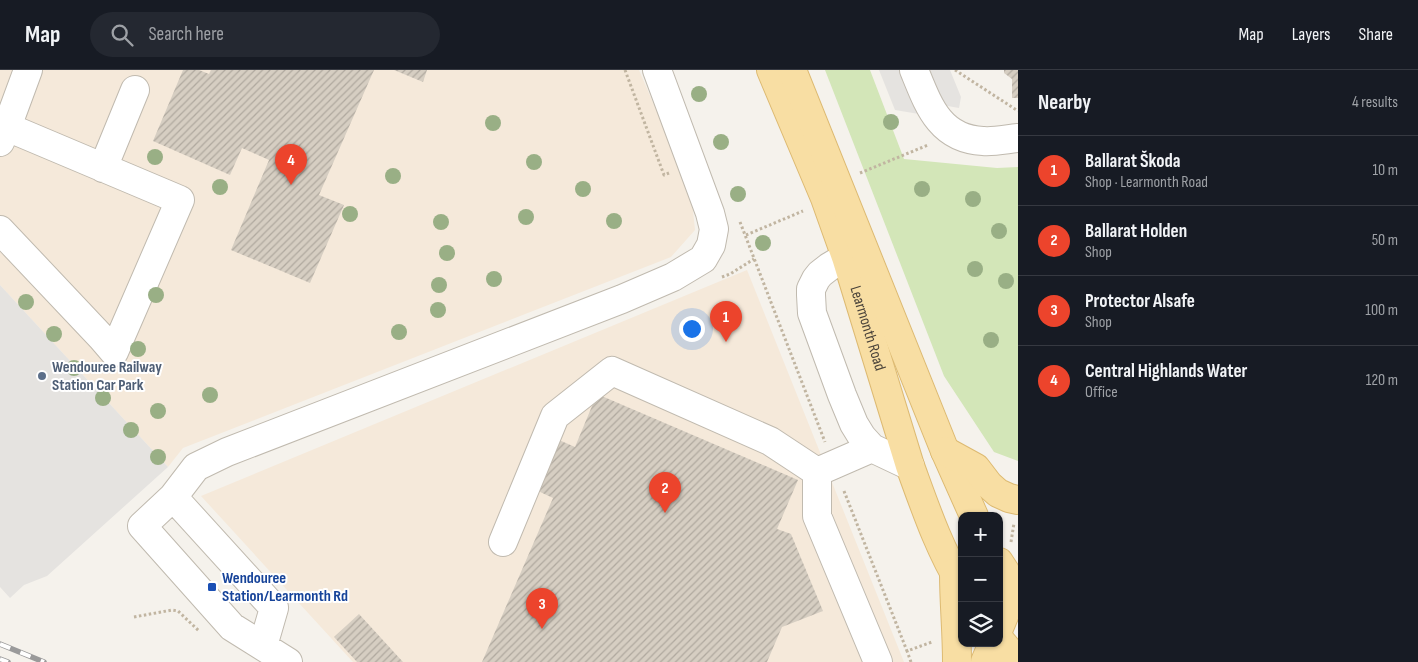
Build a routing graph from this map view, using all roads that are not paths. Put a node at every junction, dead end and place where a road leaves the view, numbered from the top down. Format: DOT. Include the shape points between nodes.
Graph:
graph roads {
  1 [pos="28,70"];
  2 [pos="657,70"];
  3 [pos="770,70"];
  4 [pos="792,70"];
  5 [pos="914,70"];
  6 [pos="135,90"];
  7 [pos="3,134"];
  8 [pos="1018,138"];
  9 [pos="103,168"];
  10 [pos="0,230"];
  11 [pos="846,257"];
  12 [pos="872,448"];
  13 [pos="945,451"];
  14 [pos="822,459"];
  15 [pos="910,466"];
  16 [pos="173,497"];
  17 [pos="1016,510"];
  18 [pos="972,512"];
  19 [pos="503,542"];
  20 [pos="1003,556"];
  21 [pos="958,580"];
  22 [pos="1017,587"];
  23 [pos="1003,619"];
  24 [pos="1003,644"];
  25 [pos="263,646"];
  26 [pos="991,647"];
  27 [pos="288,662"];
  28 [pos="878,662"];
  29 [pos="957,662"];
  30 [pos="985,662"];
  31 [pos="1018,662"];
  1 -- 7 [label="lane"];
  2 -- 16 [label="lane" via="714,229 711,245 703,259 673,278 227,452 196,467"];
  3 -- 11 [label="main road, Learmonth Road" via="825,198"];
  4 -- 13 [label="main road, Learmonth Road"];
  5 -- 8 [label="lane" via="932,111 950,130 974,140"];
  6 -- 9 [label="lane"];
  7 -- 9 [label="lane"];
  9 -- 10 [label="lane" via="180,200 114,352"];
  11 -- 12 [label="lane" via="820,274 812,289 810,305 854,424"];
  11 -- 15 [label="main road, Learmonth Road"];
  12 -- 14 [label="lane"];
  12 -- 15 [label="lane"];
  13 -- 17 [label="main road" via="976,468"];
  13 -- 18 [label="main road, Learmonth Road"];
  14 -- 19 [label="lane" via="770,441 612,371 555,416"];
  14 -- 28 [label="lane" via="817,516"];
  15 -- 21 [label="main road, Learmonth Road"];
  16 -- 25 [label="lane" via="274,608"];
  16 -- 25 [label="lane" via="142,526 232,627"];
  20 -- 22 [label="main road"];
  21 -- 29 [label="main road" via="954,611"];
  22 -- 23 [label="main road"];
  24 -- 31 [label="main road"];
  25 -- 27 [label="lane"];
  26 -- 30 [label="main road"];
}
